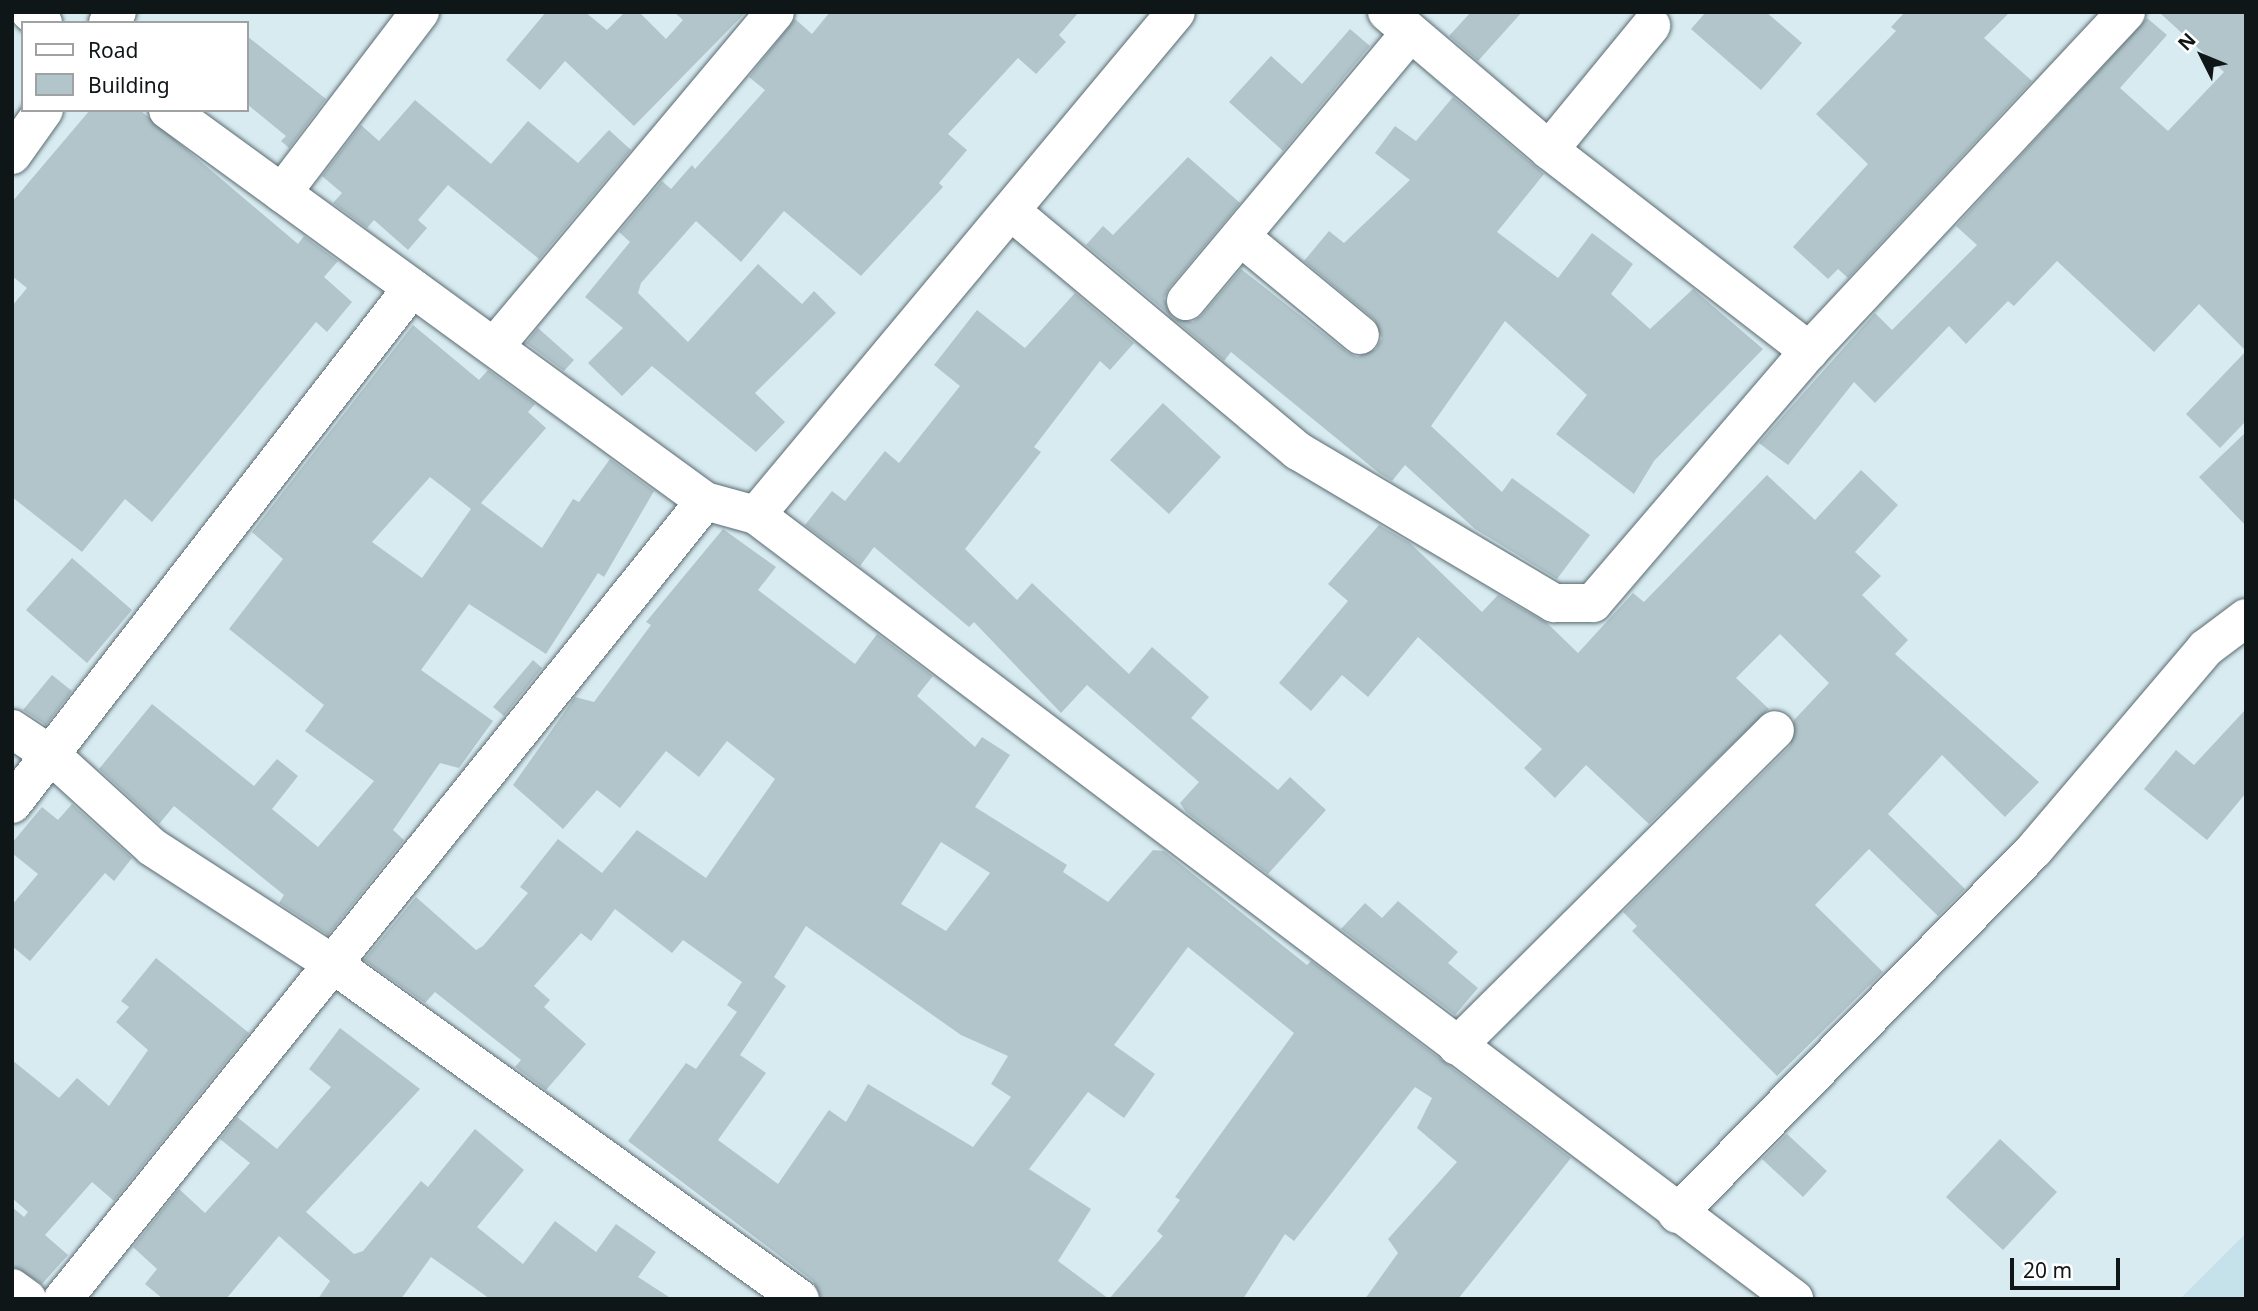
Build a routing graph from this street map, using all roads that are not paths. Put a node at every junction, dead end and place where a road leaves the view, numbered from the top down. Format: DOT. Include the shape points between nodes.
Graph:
graph roads {
  1 [pos="420,12"];
  2 [pos="775,12"];
  3 [pos="1176,12"];
  4 [pos="2126,12"];
  5 [pos="1398,22"];
  6 [pos="1651,26"];
  7 [pos="43,112"];
  8 [pos="171,112"];
  9 [pos="1549,150"];
  10 [pos="12,155"];
  11 [pos="282,193"];
  12 [pos="1012,212"];
  13 [pos="1241,237"];
  14 [pos="412,288"];
  15 [pos="1186,301"];
  16 [pos="1360,335"];
  17 [pos="494,347"];
  18 [pos="1809,351"];
  19 [pos="705,501"];
  20 [pos="756,515"];
  21 [pos="2246,618"];
  22 [pos="12,729"];
  23 [pos="1775,730"];
  24 [pos="51,755"];
  25 [pos="12,804"];
  26 [pos="330,962"];
  27 [pos="1457,1046"];
  28 [pos="1677,1214"];
  29 [pos="12,1287"];
  30 [pos="27,1299"];
  31 [pos="63,1299"];
  32 [pos="800,1299"];
  33 [pos="1794,1299"];
  1 -- 11 [label="street"];
  2 -- 17 [label="street"];
  3 -- 12 [label="street"];
  4 -- 18 [label="street"];
  5 -- 9 [label="street"];
  5 -- 13 [label="street"];
  6 -- 9 [label="street"];
  7 -- 10 [label="street"];
  8 -- 11 [label="street"];
  9 -- 18 [label="street"];
  11 -- 14 [label="street"];
  12 -- 18 [label="street" via="1298,451 1570,607 1593,603 1614,584"];
  12 -- 20 [label="street"];
  13 -- 15 [label="street"];
  13 -- 16 [label="street"];
  14 -- 17 [label="street"];
  14 -- 24 [label="street"];
  17 -- 19 [label="street"];
  19 -- 20 [label="street"];
  19 -- 26 [label="street"];
  20 -- 27 [label="street"];
  21 -- 28 [label="street" via="2206,648 2034,850"];
  22 -- 24 [label="street"];
  23 -- 27 [label="street"];
  24 -- 25 [label="street"];
  24 -- 26 [label="street" via="152,847"];
  26 -- 31 [label="street"];
  26 -- 32 [label="street"];
  27 -- 28 [label="street"];
  28 -- 33 [label="street"];
  29 -- 30 [label="street"];
}
